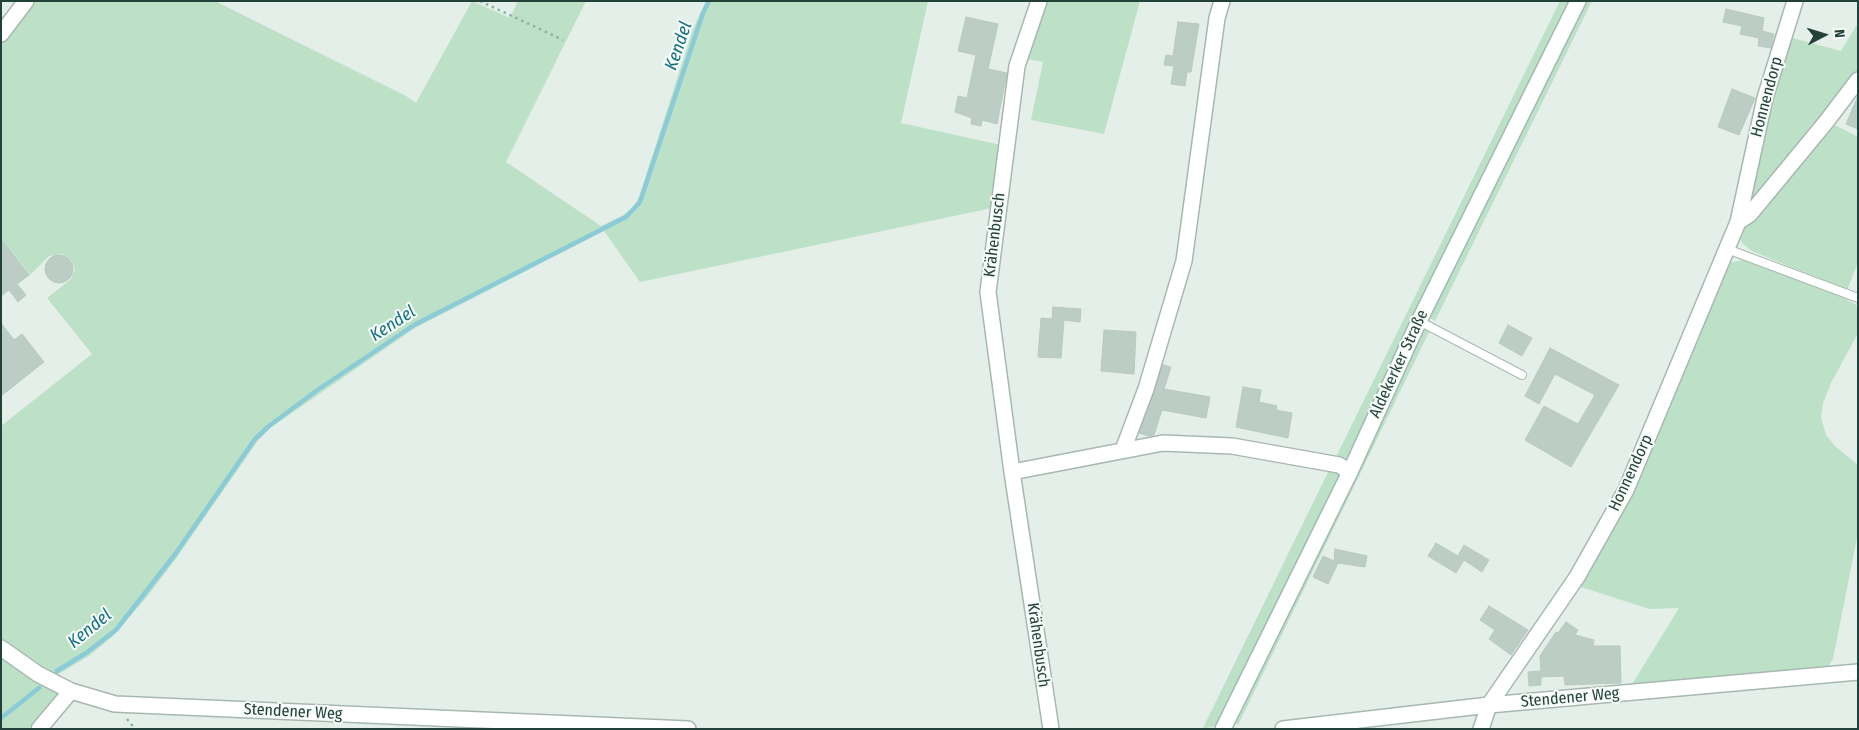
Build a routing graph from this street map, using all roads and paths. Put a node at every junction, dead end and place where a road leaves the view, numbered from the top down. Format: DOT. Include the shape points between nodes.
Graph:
graph roads {
  1 [pos="26,1"];
  2 [pos="480,1"];
  3 [pos="1039,1"];
  4 [pos="1222,1"];
  5 [pos="1578,1"];
  6 [pos="1796,1"];
  7 [pos="1,34"];
  8 [pos="563,40"];
  9 [pos="1858,80"];
  10 [pos="1738,222"];
  11 [pos="1727,249"];
  12 [pos="1858,298"];
  13 [pos="1419,321"];
  14 [pos="1522,375"];
  15 [pos="1123,450"];
  16 [pos="1012,472"];
  17 [pos="1350,472"];
  18 [pos="1,648"];
  19 [pos="1858,672"];
  20 [pos="71,692"];
  21 [pos="1489,705"];
  22 [pos="39,729"];
  23 [pos="688,729"];
  24 [pos="1051,729"];
  25 [pos="1224,729"];
  26 [pos="1283,729"];
  27 [pos="1481,729"];
  1 -- 7 [label="street"];
  2 -- 8 [label="path"];
  3 -- 16 [label="street, Krähenbusch" via="1017,66 988,292"];
  4 -- 15 [label="street" via="1184,261 1146,389"];
  5 -- 13 [label="street, Aldekerker Straße"];
  6 -- 10 [label="street, Honnendorp" via="1764,98"];
  9 -- 10 [label="street, Honnendorp" via="1750,214"];
  10 -- 11 [label="street, Honnendorp"];
  11 -- 12 [label="lane"];
  11 -- 21 [label="street, Honnendorp" via="1626,490 1577,577"];
  13 -- 14 [label="lane"];
  13 -- 17 [label="street, Aldekerker Straße"];
  15 -- 16 [label="street"];
  15 -- 17 [label="street" via="1163,443 1232,446 1339,465"];
  16 -- 24 [label="street, Krähenbusch"];
  17 -- 25 [label="street, Aldekerker Straße"];
  18 -- 20 [label="street, Stendener Weg"];
  19 -- 21 [label="street, Stendener Weg"];
  20 -- 22 [label="street"];
  20 -- 23 [label="street, Stendener Weg" via="115,704"];
  21 -- 26 [label="street, Stendener Weg"];
  21 -- 27 [label="street, Honnendorp"];
}
